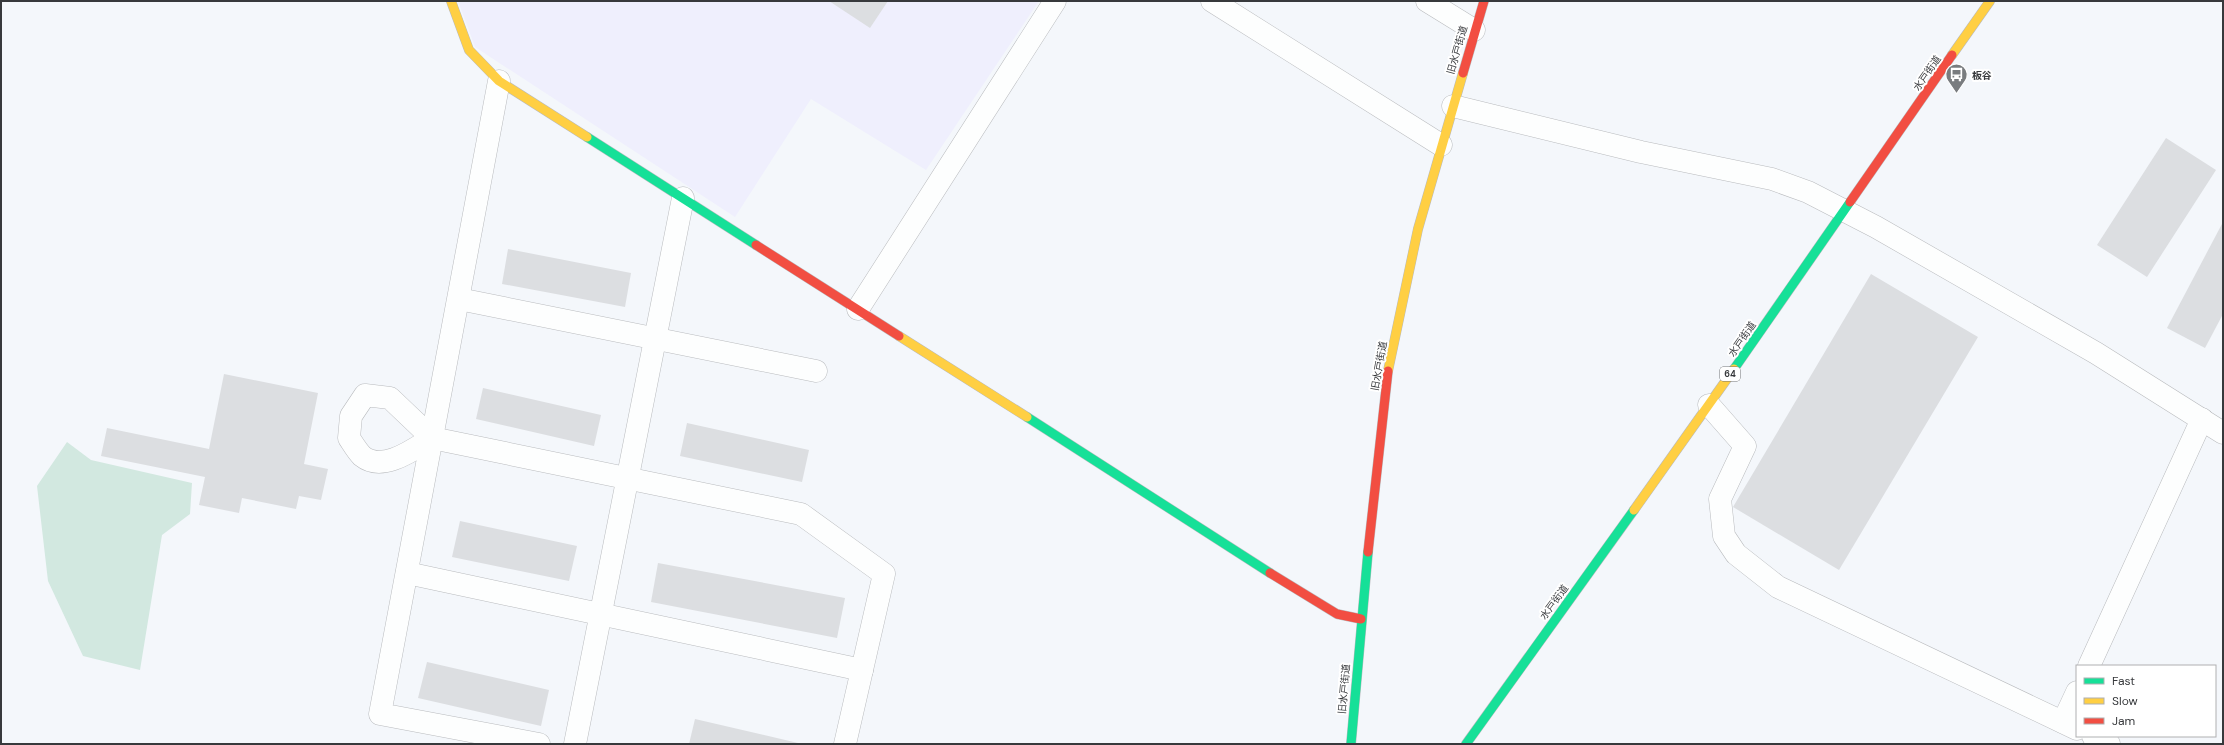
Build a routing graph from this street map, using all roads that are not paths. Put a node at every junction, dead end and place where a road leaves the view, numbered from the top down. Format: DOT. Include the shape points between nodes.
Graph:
graph roads {
  1 [pos="451,1"];
  2 [pos="1054,1"];
  3 [pos="1212,1"];
  4 [pos="1427,1"];
  5 [pos="1484,1"];
  6 [pos="1990,1"];
  7 [pos="1474,30"];
  8 [pos="499,81"];
  9 [pos="1453,106"];
  10 [pos="1441,145"];
  11 [pos="683,198"];
  12 [pos="1845,211"];
  13 [pos="459,299"];
  14 [pos="858,309"];
  15 [pos="656,338"];
  16 [pos="816,371"];
  17 [pos="1709,405"];
  18 [pos="2202,419"];
  19 [pos="2223,433"];
  20 [pos="432,438"];
  21 [pos="629,480"];
  22 [pos="407,573"];
  23 [pos="601,614"];
  24 [pos="1361,619"];
  25 [pos="2089,665"];
  26 [pos="862,670"];
  27 [pos="2076,697"];
  28 [pos="2070,725"];
  29 [pos="2095,737"];
  30 [pos="539,744"];
  31 [pos="575,744"];
  32 [pos="845,744"];
  33 [pos="1350,744"];
  34 [pos="1466,744"];
  35 [pos="2110,744"];
  1 -- 8 [label="street" via="469,50"];
  2 -- 14 [label="street"];
  3 -- 10 [label="street"];
  4 -- 7 [label="street"];
  5 -- 7 [label="street, 旧水戸街道"];
  6 -- 12 [label="street, 水戸街道 / 64"];
  7 -- 9 [label="street, 旧水戸街道"];
  8 -- 11 [label="street"];
  8 -- 13 [label="street"];
  9 -- 10 [label="street, 旧水戸街道"];
  9 -- 12 [label="street" via="1641,152 1772,179 1808,192"];
  10 -- 24 [label="street, 旧水戸街道" via="1418,229 1388,369"];
  11 -- 14 [label="street"];
  11 -- 15 [label="street"];
  12 -- 17 [label="street, 水戸街道 / 64"];
  12 -- 18 [label="street" via="2096,353"];
  13 -- 15 [label="street"];
  13 -- 20 [label="street"];
  14 -- 24 [label="street" via="1318,603 1337,614"];
  15 -- 16 [label="street"];
  15 -- 21 [label="street"];
  17 -- 28 [label="street" via="1745,446 1720,499 1724,536 1736,554 1778,587"];
  17 -- 34 [label="street, 水戸街道 / 64"];
  18 -- 19 [label="street"];
  18 -- 25 [label="street"];
  20 -- 21 [label="street"];
  20 -- 22 [label="street"];
  21 -- 23 [label="street"];
  21 -- 26 [label="street" via="801,514 884,574"];
  22 -- 23 [label="street"];
  22 -- 30 [label="street" via="380,714"];
  23 -- 26 [label="street"];
  23 -- 31 [label="street"];
  24 -- 33 [label="street, 旧水戸街道"];
  26 -- 32 [label="street"];
  27 -- 28 [label="street"];
  29 -- 35 [label="street"];
}
